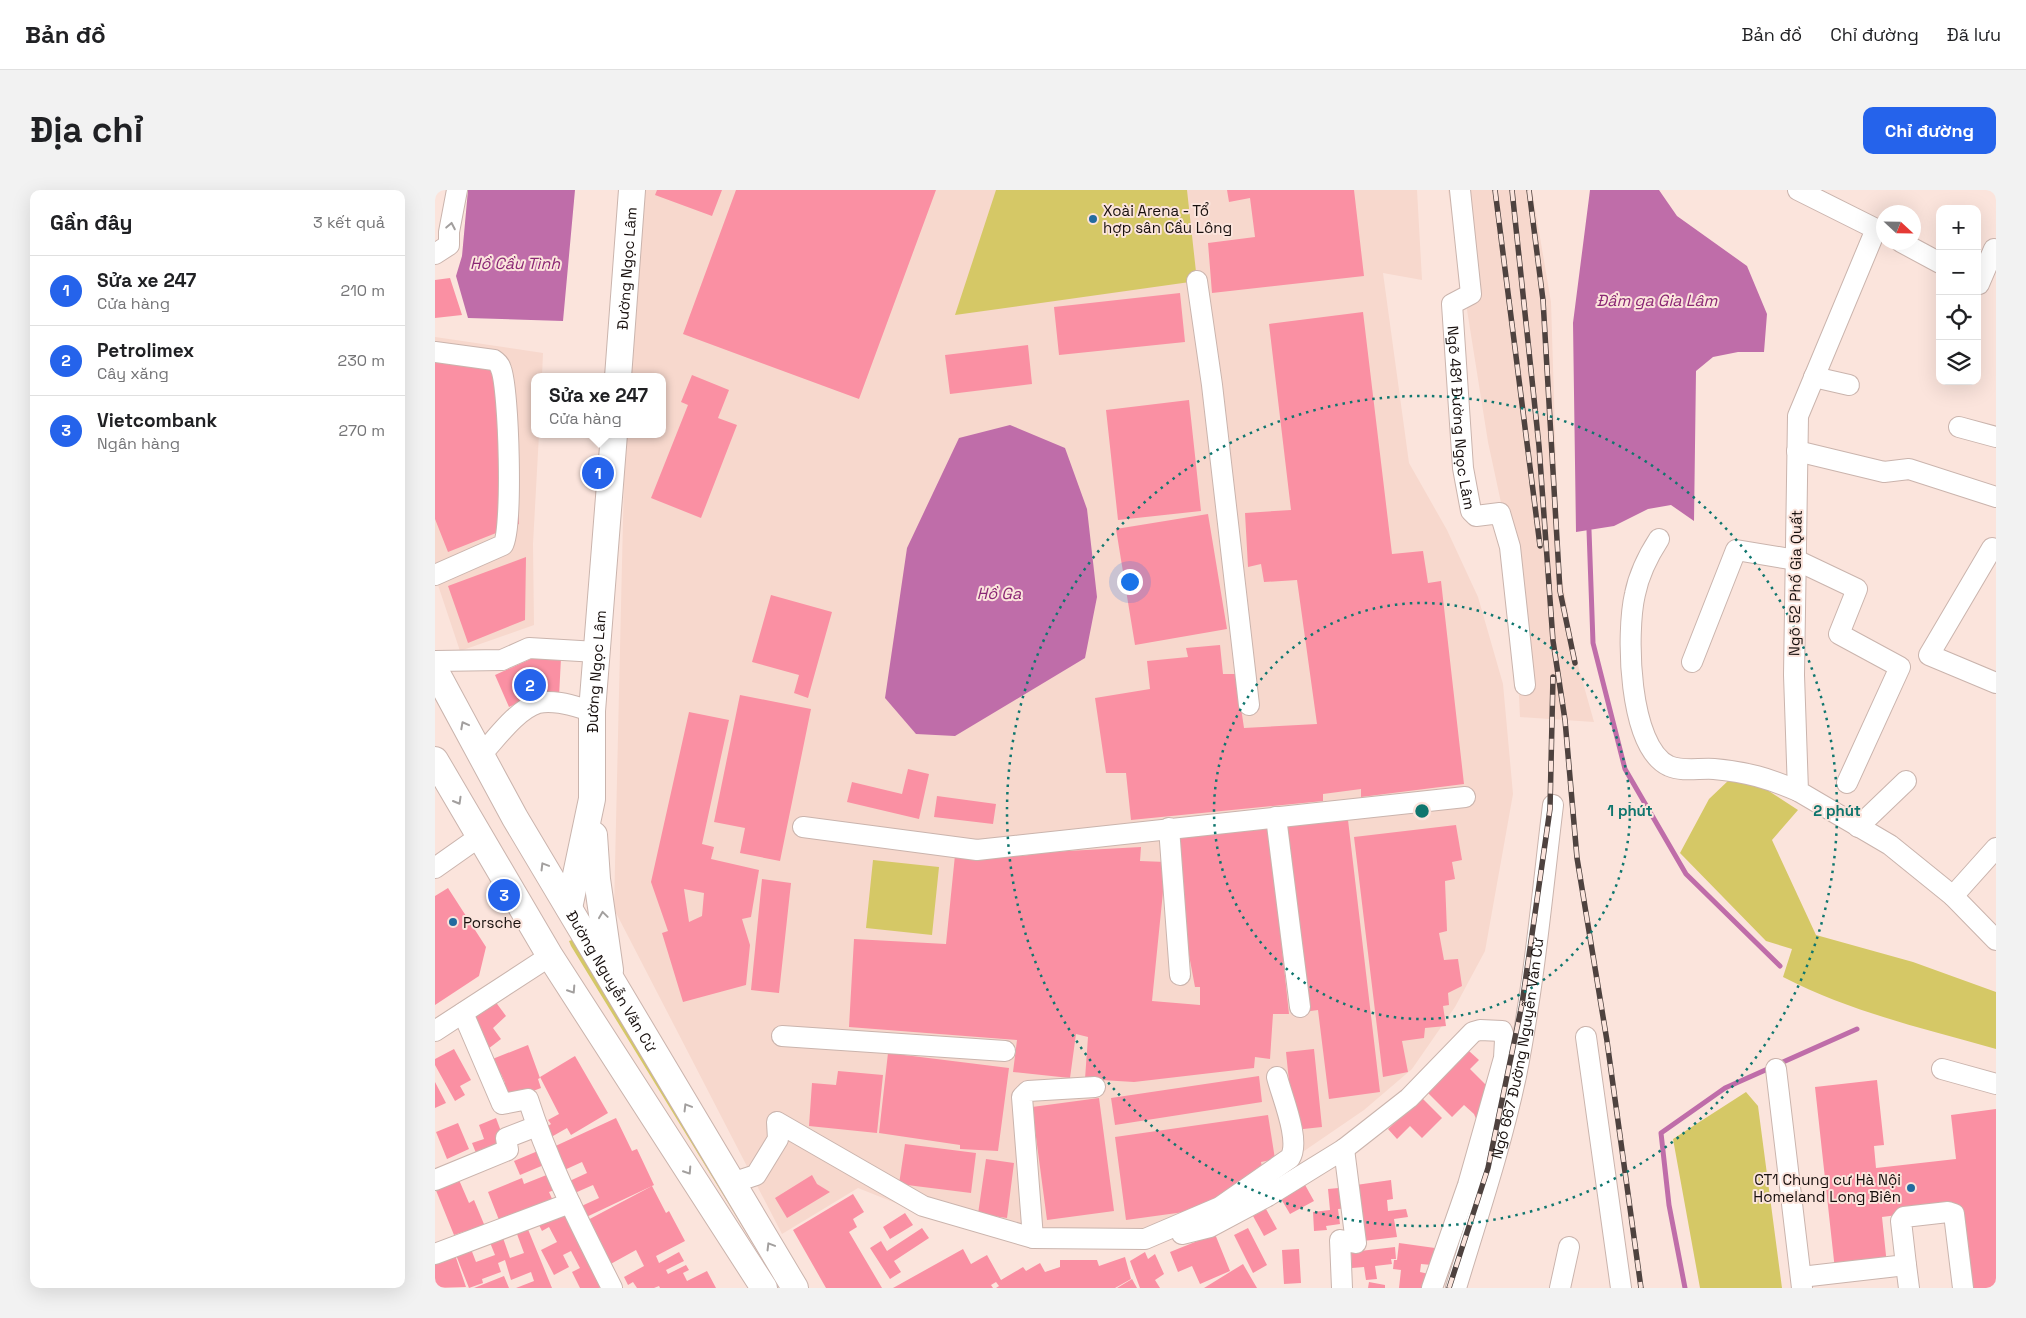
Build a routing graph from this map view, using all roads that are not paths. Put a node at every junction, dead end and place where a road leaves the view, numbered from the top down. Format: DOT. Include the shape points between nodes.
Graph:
graph roads {
  1 [pos="457,190"];
  2 [pos="632,190"];
  3 [pos="1460,190"];
  4 [pos="1798,190"];
  5 [pos="1824,196"];
  6 [pos="1876,228"];
  7 [pos="1876,240"];
  8 [pos="1916,250"];
  9 [pos="1996,250"];
  10 [pos="435,254"];
  11 [pos="1936,261"];
  12 [pos="1981,277"];
  13 [pos="1197,281"];
  14 [pos="435,352"];
  15 [pos="618,373"];
  16 [pos="1814,377"];
  17 [pos="1849,385"];
  18 [pos="1959,427"];
  19 [pos="1996,437"];
  20 [pos="613,438"];
  21 [pos="1797,451"];
  22 [pos="1996,497"];
  23 [pos="1659,539"];
  24 [pos="1995,546"];
  25 [pos="1796,560"];
  26 [pos="435,574"];
  27 [pos="597,652"];
  28 [pos="435,662"];
  29 [pos="1693,662"];
  30 [pos="435,670"];
  31 [pos="1996,683"];
  32 [pos="1525,685"];
  33 [pos="1249,705"];
  34 [pos="592,711"];
  35 [pos="480,756"];
  36 [pos="435,760"];
  37 [pos="1906,781"];
  38 [pos="1847,783"];
  39 [pos="1798,791"];
  40 [pos="1465,797"];
  41 [pos="591,799"];
  42 [pos="1553,805"];
  43 [pos="1276,817"];
  44 [pos="803,827"];
  45 [pos="1858,827"];
  46 [pos="1169,828"];
  47 [pos="479,837"];
  48 [pos="1996,848"];
  49 [pos="435,868"];
  50 [pos="1953,896"];
  51 [pos="569,908"];
  52 [pos="537,934"];
  53 [pos="1996,940"];
  54 [pos="550,956"];
  55 [pos="1180,975"];
  56 [pos="612,981"];
  57 [pos="1300,1007"];
  58 [pos="463,1013"];
  59 [pos="435,1032"];
  60 [pos="782,1036"];
  61 [pos="1586,1037"];
  62 [pos="1005,1051"];
  63 [pos="1776,1069"];
  64 [pos="1942,1069"];
  65 [pos="1277,1077"];
  66 [pos="1996,1084"];
  67 [pos="1095,1087"];
  68 [pos="537,1126"];
  69 [pos="1344,1149"];
  70 [pos="435,1180"];
  71 [pos="732,1183"];
  72 [pos="570,1203"];
  73 [pos="1182,1234"];
  74 [pos="1033,1238"];
  75 [pos="1569,1247"];
  76 [pos="435,1254"];
  77 [pos="1906,1265"];
  78 [pos="1801,1283"];
  79 [pos="612,1288"];
  80 [pos="764,1288"];
  81 [pos="795,1288"];
  82 [pos="1342,1288"];
  83 [pos="1432,1288"];
  84 [pos="1456,1288"];
  85 [pos="1560,1288"];
  86 [pos="1621,1288"];
  87 [pos="1909,1288"];
  88 [pos="1963,1288"];
  10 -- 1 [label="street, one-way" via="449,245"];
  2 -- 15 [label="main road, Đường Ngọc Lâm"];
  3 -- 32 [label="street, Ngõ 481 Đường Ngọc Lâm" via="1471,294 1452,304 1463,468 1471,511 1476,516 1500,513 1510,547"];
  4 -- 5 [label="street, Ngõ 52 Phố Gia Quất"];
  5 -- 6 [label="street, Ngõ 52 Phố Gia Quất"];
  7 -- 16 [label="street, Ngõ 52 Phố Gia Quất"];
  8 -- 11 [label="street"];
  9 -- 12 [label="street"];
  13 -- 33 [label="street"];
  14 -- 26 [label="street" via="494,360 499,364 508,419 508,457 507,532 503,545"];
  16 -- 17 [label="street"];
  16 -- 21 [label="street, Ngõ 52 Phố Gia Quất" via="1798,416"];
  18 -- 19 [label="street"];
  20 -- 27 [label="main road, Đường Ngọc Lâm"];
  21 -- 22 [label="street" via="1883,472 1909,469"];
  21 -- 25 [label="street, Ngõ 52 Phố Gia Quất"];
  23 -- 39 [label="street" via="1646,560 1637,586 1631,626 1634,698 1651,748 1659,760 1670,766 1767,777"];
  24 -- 31 [label="street" via="1929,655"];
  25 -- 29 [label="street" via="1736,550"];
  25 -- 38 [label="street" via="1857,589 1839,634 1900,667"];
  25 -- 39 [label="street, Ngõ 52 Phố Gia Quất" via="1794,675"];
  27 -- 28 [label="street" via="529,648 502,660"];
  27 -- 34 [label="main road, Đường Ngọc Lâm"];
  35 -- 30 [label="main road, Đường Nguyễn Văn Cừ, one-way"];
  34 -- 35 [label="street" via="563,704 539,703 517,717"];
  34 -- 41 [label="main road, Đường Ngọc Lâm"];
  51 -- 35 [label="main road, Đường Nguyễn Văn Cừ, one-way"];
  36 -- 47 [label="main road, one-way"];
  37 -- 45 [label="street"];
  39 -- 45 [label="street"];
  40 -- 43 [label="street"];
  41 -- 51 [label="main road, Đường Ngọc Lâm"];
  56 -- 41 [label="main road, one-way" via="595,858"];
  42 -- 84 [label="street, Ngõ 667 Đường Nguyễn Văn Cừ" via="1531,991 1516,1077"];
  43 -- 46 [label="street"];
  43 -- 57 [label="street"];
  44 -- 46 [label="street" via="977,850"];
  45 -- 50 [label="street" via="1890,845"];
  46 -- 55 [label="street"];
  47 -- 49 [label="street"];
  47 -- 52 [label="main road"];
  48 -- 50 [label="street"];
  50 -- 53 [label="street"];
  51 -- 52 [label="main road"];
  51 -- 56 [label="main road, Đường Nguyễn Văn Cừ"];
  52 -- 54 [label="main road"];
  54 -- 58 [label="street"];
  54 -- 80 [label="main road, one-way"];
  71 -- 56 [label="main road, Đường Nguyễn Văn Cừ, one-way"];
  58 -- 59 [label="street"];
  58 -- 68 [label="street" via="502,1104 529,1099"];
  60 -- 62 [label="street"];
  61 -- 86 [label="street"];
  63 -- 78 [label="street"];
  64 -- 66 [label="street"];
  65 -- 74 [label="street" via="1294,1142 1293,1153 1285,1163 1220,1206 1145,1239"];
  67 -- 74 [label="street" via="1028,1091 1021,1096"];
  68 -- 70 [label="street" via="506,1138 508,1150"];
  68 -- 72 [label="street"];
  69 -- 73 [label="street" via="1268,1196 1218,1222"];
  69 -- 82 [label="street" via="1356,1243 1340,1240"];
  69 -- 83 [label="street" via="1409,1098 1473,1032 1502,1031 1504,1058 1468,1184"];
  71 -- 74 [label="street" via="757,1175 778,1139 777,1122 923,1206"];
  81 -- 71 [label="main road, Đường Nguyễn Văn Cừ, one-way"];
  72 -- 76 [label="street"];
  72 -- 79 [label="street"];
  75 -- 85 [label="street"];
  77 -- 78 [label="street"];
  77 -- 87 [label="street"];
  77 -- 88 [label="street" via="1901,1222 1904,1217 1955,1214"];
}
